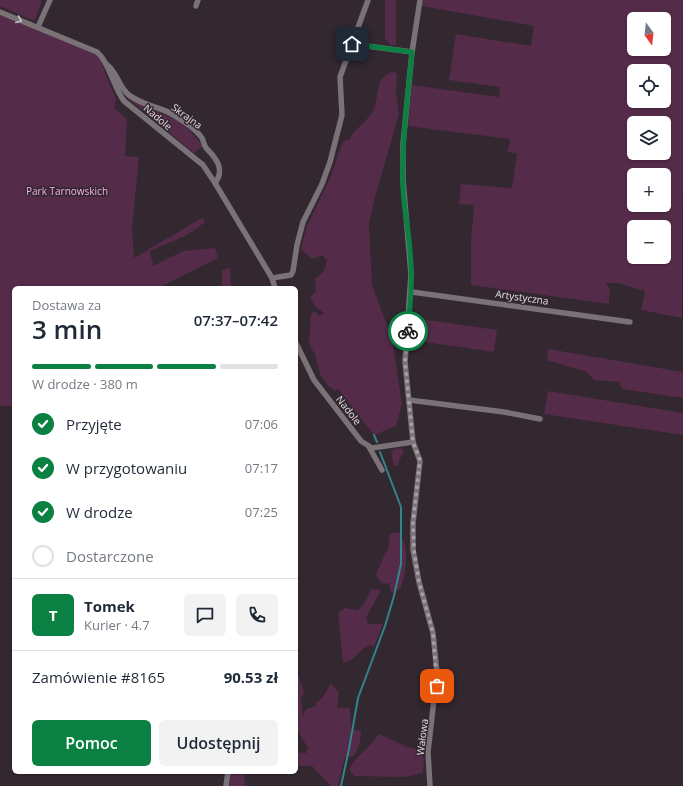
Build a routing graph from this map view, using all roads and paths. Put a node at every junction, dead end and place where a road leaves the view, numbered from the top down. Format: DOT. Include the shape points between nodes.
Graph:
graph roads {
  1 [pos="50,0"];
  2 [pos="368,0"];
  3 [pos="420,0"];
  4 [pos="0,12"];
  5 [pos="38,27"];
  6 [pos="352,44"];
  7 [pos="412,52"];
  8 [pos="106,64"];
  9 [pos="215,183"];
  10 [pos="272,278"];
  11 [pos="274,286"];
  12 [pos="412,292"];
  13 [pos="630,322"];
  14 [pos="298,347"];
  15 [pos="409,400"];
  16 [pos="540,419"];
  17 [pos="413,442"];
  18 [pos="369,447"];
  19 [pos="382,470"];
  20 [pos="228,774"];
  21 [pos="226,786"];
  22 [pos="430,786"];
  1 -- 5 [label="street"];
  2 -- 6 [label="street"];
  3 -- 7 [label="street, Wałowa"];
  4 -- 5 [label="street, Nadole, one-way"];
  5 -- 8 [label="street, Nadole" via="97,52"];
  6 -- 7 [label="street"];
  6 -- 10 [label="street" via="340,77 342,115 337,136 322,184 303,222 294,271 291,275"];
  7 -- 12 [label="street, Wałowa" via="402,176 411,255"];
  8 -- 9 [label="street, Nadole" via="117,92 124,101 203,166"];
  8 -- 9 [label="street, Skrajna" via="116,74 121,87 128,95 167,112 202,138 220,168 220,177"];
  9 -- 10 [label="street, Nadole"];
  10 -- 11 [label="street, Nadole"];
  12 -- 13 [label="street, Artystyczna"];
  12 -- 15 [label="street, Wałowa" via="405,362"];
  14 -- 18 [label="street, Nadole" via="314,380 361,441"];
  15 -- 16 [label="street"];
  15 -- 17 [label="street, Wałowa"];
  17 -- 18 [label="street"];
  17 -- 22 [label="street, Wałowa" via="420,460 413,523 414,550 419,582 433,633 437,673 428,752"];
  18 -- 19 [label="street, Nadole"];
  20 -- 21 [label="street"];
}
